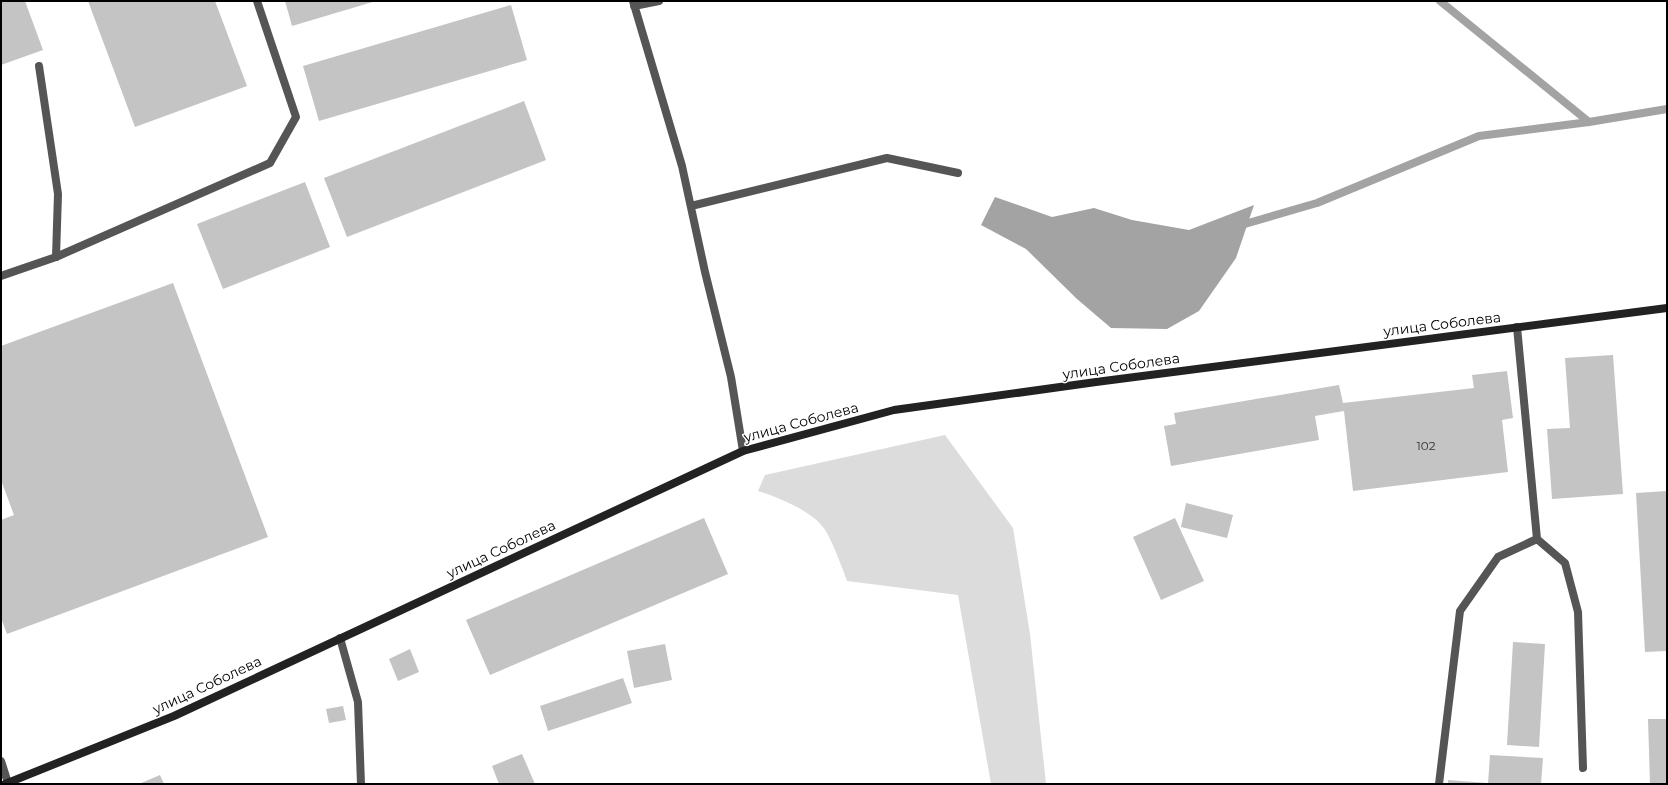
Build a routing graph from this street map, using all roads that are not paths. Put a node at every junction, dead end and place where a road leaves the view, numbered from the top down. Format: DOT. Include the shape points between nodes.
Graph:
graph roads {
  1 [pos="257,1"];
  2 [pos="658,1"];
  3 [pos="634,3"];
  4 [pos="39,66"];
  5 [pos="958,173"];
  6 [pos="691,206"];
  7 [pos="56,257"];
  8 [pos="1,276"];
  9 [pos="1667,308"];
  10 [pos="1517,327"];
  11 [pos="743,451"];
  12 [pos="1537,539"];
  13 [pos="340,638"];
  14 [pos="1,762"];
  15 [pos="1582,768"];
  16 [pos="6,783"];
  17 [pos="361,784"];
  18 [pos="1439,784"];
  1 -- 7 [label="street" via="296,117 270,163"];
  2 -- 3 [label="street"];
  3 -- 6 [label="street" via="682,166"];
  4 -- 7 [label="street" via="58,194"];
  5 -- 6 [label="street" via="887,158"];
  6 -- 11 [label="street" via="731,377"];
  7 -- 8 [label="street"];
  9 -- 10 [label="street, улица Соболева"];
  10 -- 11 [label="street, улица Соболева" via="894,410"];
  10 -- 12 [label="street"];
  11 -- 13 [label="street, улица Соболева"];
  12 -- 15 [label="street" via="1565,563 1578,612"];
  12 -- 18 [label="street" via="1498,558 1460,611"];
  13 -- 16 [label="street, улица Соболева" via="174,716"];
  13 -- 17 [label="street" via="358,702"];
  14 -- 16 [label="street"];
}
